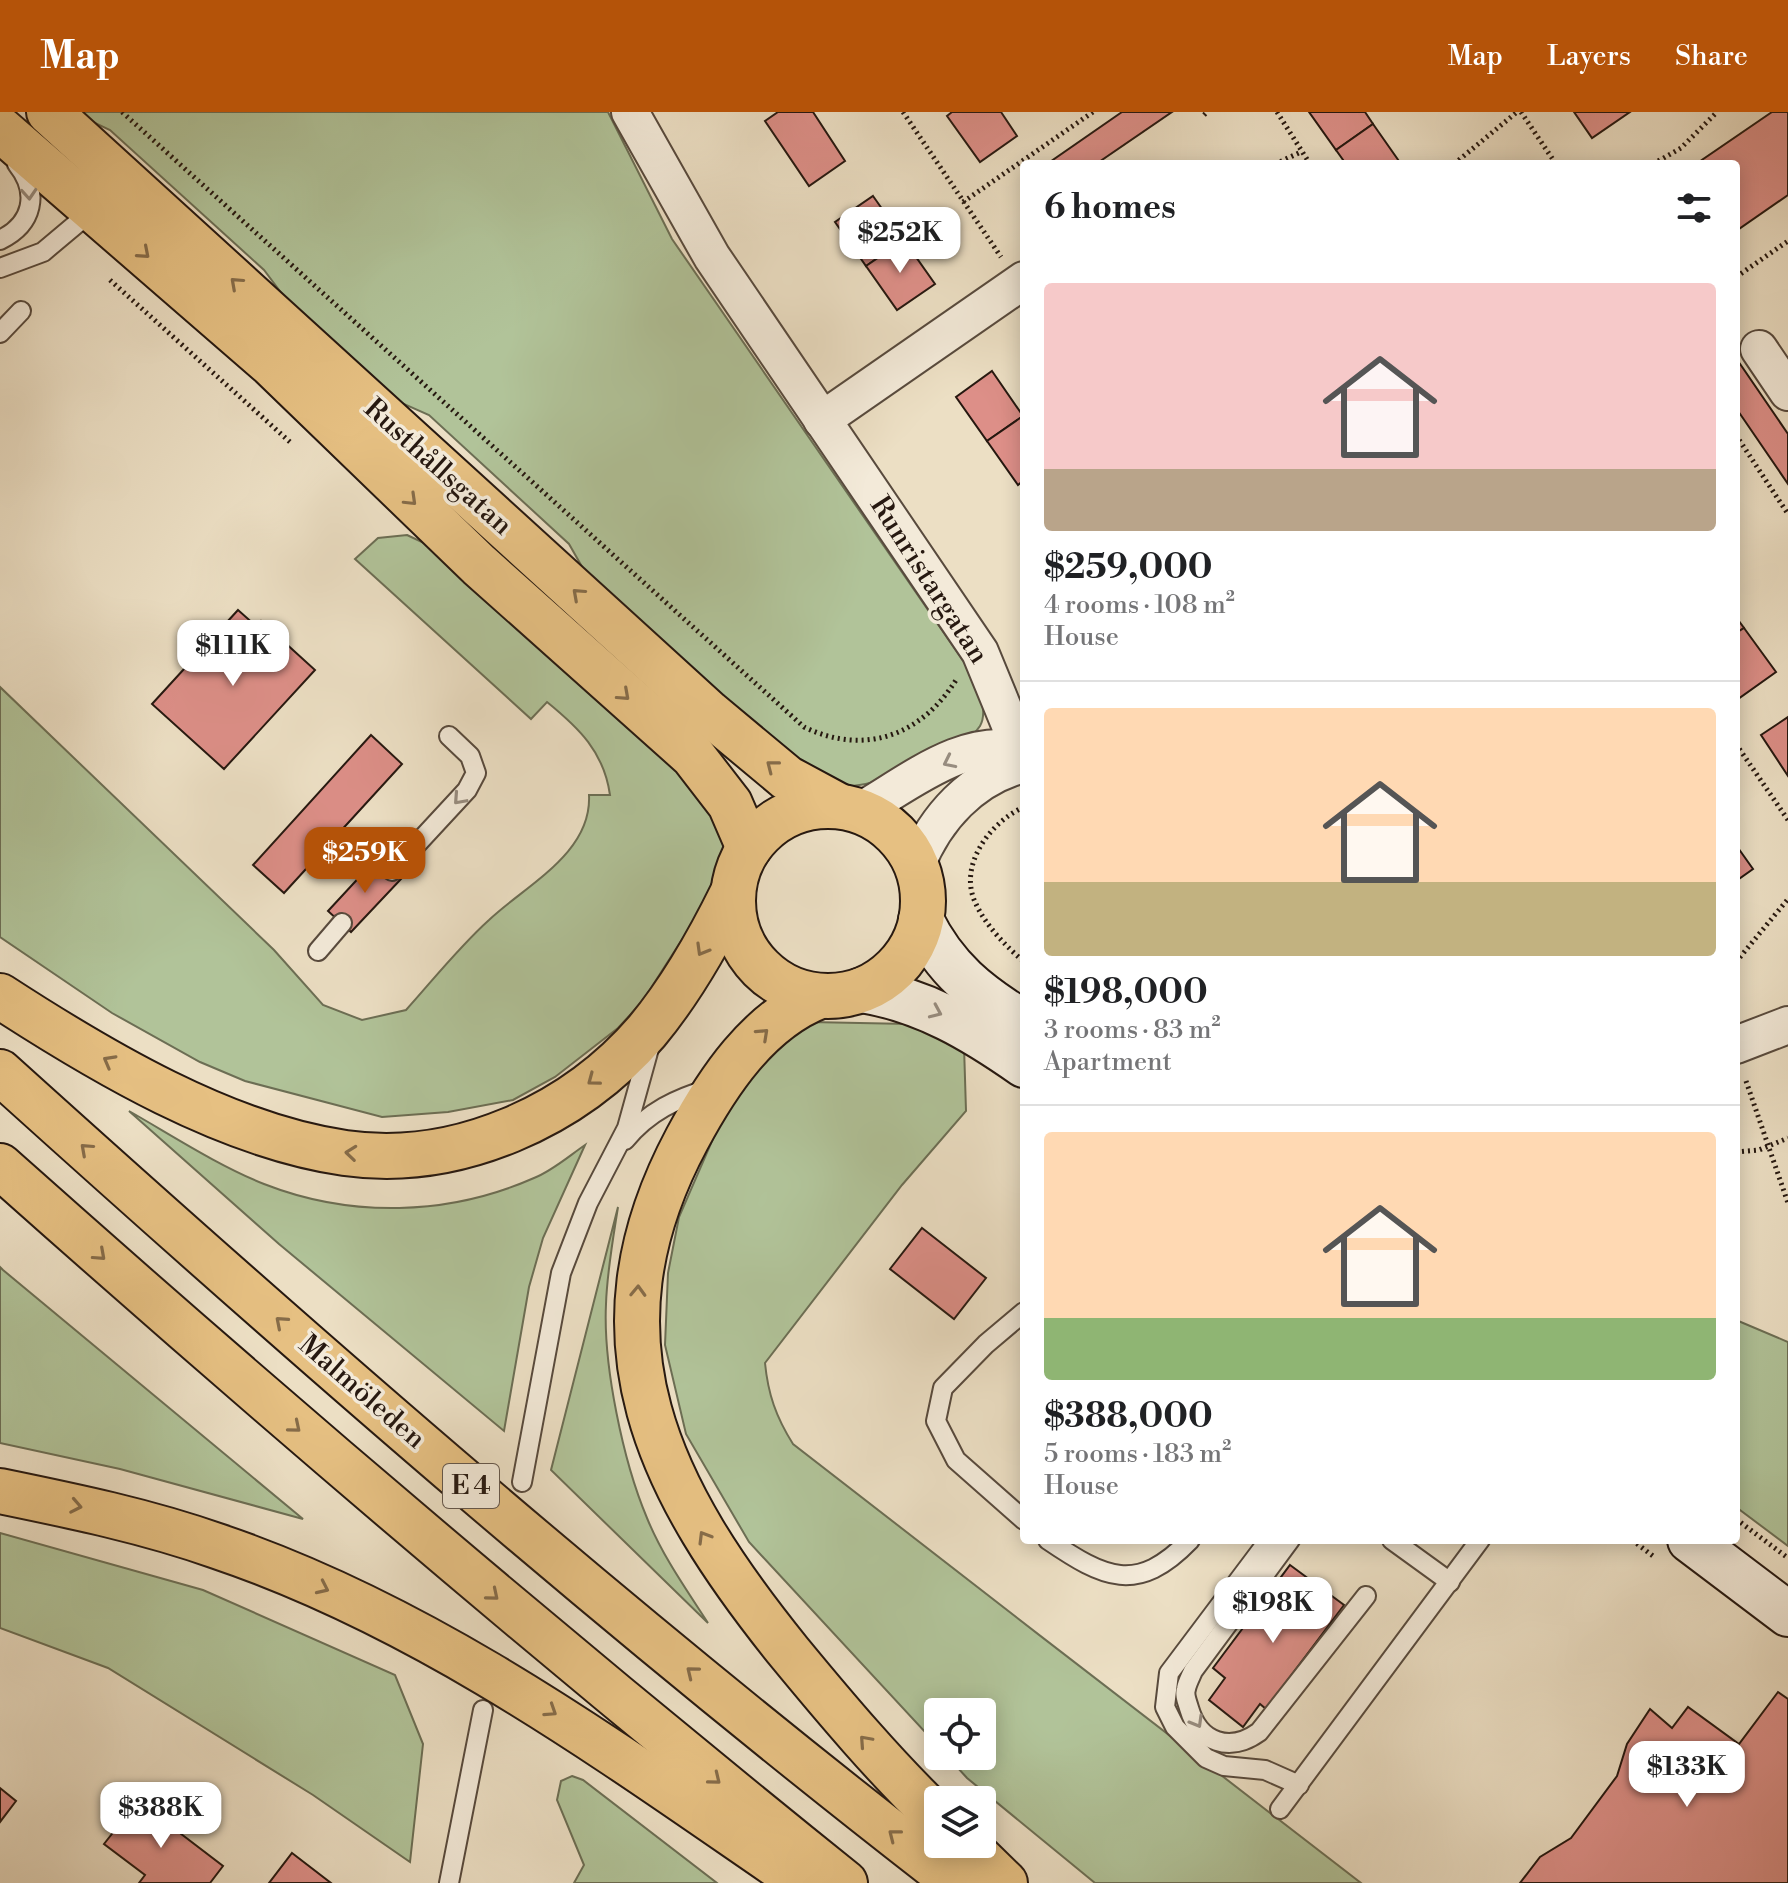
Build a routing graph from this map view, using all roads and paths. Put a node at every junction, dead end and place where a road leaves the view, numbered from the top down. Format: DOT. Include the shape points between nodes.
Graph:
graph roads {
  1 [pos="49,112"];
  2 [pos="122,112"];
  3 [pos="630,112"];
  4 [pos="903,112"];
  5 [pos="1093,112"];
  6 [pos="1277,112"];
  7 [pos="1519,112"];
  8 [pos="1717,112"];
  9 [pos="0,129"];
  10 [pos="0,143"];
  11 [pos="1301,152"];
  12 [pos="1024,160"];
  13 [pos="1284,160"];
  14 [pos="1307,160"];
  15 [pos="1459,160"];
  16 [pos="1553,160"];
  17 [pos="1660,160"];
  18 [pos="1020,163"];
  19 [pos="963,202"];
  20 [pos="93,210"];
  21 [pos="21,228"];
  22 [pos="0,240"];
  23 [pos="1788,241"];
  24 [pos="8,266"];
  25 [pos="1740,274"];
  26 [pos="1020,281"];
  27 [pos="1020,283"];
  28 [pos="21,311"];
  29 [pos="0,333"];
  30 [pos="1759,349"];
  31 [pos="1788,392"];
  32 [pos="822,420"];
  33 [pos="1740,441"];
  34 [pos="1788,514"];
  35 [pos="975,645"];
  36 [pos="449,736"];
  37 [pos="1740,750"];
  38 [pos="1019,758"];
  39 [pos="835,809"];
  40 [pos="1020,810"];
  41 [pos="1788,820"];
  42 [pos="749,848"];
  43 [pos="916,866"];
  44 [pos="392,871"];
  45 [pos="733,892"];
  46 [pos="1788,899"];
  47 [pos="921,920"];
  48 [pos="342,923"];
  49 [pos="318,951"];
  50 [pos="1740,957"];
  51 [pos="1020,958"];
  52 [pos="862,990"];
  53 [pos="0,996"];
  54 [pos="820,996"];
  55 [pos="667,1005"];
  56 [pos="1020,1021"];
  57 [pos="1788,1025"];
  58 [pos="1740,1043"];
  59 [pos="1020,1062"];
  60 [pos="0,1072"];
  61 [pos="1746,1081"];
  62 [pos="719,1085"];
  63 [pos="1788,1138"];
  64 [pos="1768,1146"];
  65 [pos="1740,1151"];
  66 [pos="614,1155"];
  67 [pos="0,1166"];
  68 [pos="1788,1203"];
  69 [pos="1020,1315"];
  70 [pos="522,1482"];
  71 [pos="0,1491"];
  72 [pos="1020,1516"];
  73 [pos="1740,1522"];
  74 [pos="1054,1544"];
  75 [pos="1185,1544"];
  76 [pos="1266,1544"];
  77 [pos="1287,1544"];
  78 [pos="1398,1544"];
  79 [pos="1477,1544"];
  80 [pos="1695,1544"];
  81 [pos="1788,1558"];
  82 [pos="1450,1582"];
  83 [pos="1366,1596"];
  84 [pos="1788,1614"];
  85 [pos="483,1710"];
  86 [pos="1299,1785"];
  87 [pos="924,1803"];
  88 [pos="1280,1809"];
  89 [pos="979,1858"];
  90 [pos="449,1883"];
  91 [pos="803,1883"];
  92 [pos="845,1883"];
  93 [pos="956,1883"];
  94 [pos="1005,1883"];
  39 -- 1 [label="main road, Rusthållsgatan, one-way" via="787,778 709,713"];
  2 -- 35 [label="path" via="804,727 850,742 898,734 937,707"];
  3 -- 32 [label="street, Runristargatan" via="712,257"];
  4 -- 19 [label="path"];
  5 -- 12 [label="path"];
  6 -- 11 [label="path"];
  7 -- 15 [label="path"];
  7 -- 16 [label="path"];
  8 -- 17 [label="path" via="1681,148"];
  9 -- 20 [label="main road, Rusthållsgatan"];
  10 -- 21 [label="lane, one-way" via="27,177 32,196"];
  11 -- 13 [label="path"];
  11 -- 14 [label="path"];
  18 -- 19 [label="path"];
  19 -- 26 [label="path"];
  20 -- 24 [label="lane" via="43,252"];
  20 -- 42 [label="main road, Rusthållsgatan, one-way" via="270,363 479,565 693,756 730,804"];
  21 -- 22 [label="lane"];
  21 -- 24 [label="lane"];
  23 -- 25 [label="path"];
  27 -- 32 [label="street"];
  28 -- 29 [label="lane"];
  30 -- 31 [label="street"];
  32 -- 35 [label="street, Runristargatan"];
  33 -- 34 [label="path"];
  35 -- 38 [label="street, Runristargatan"];
  36 -- 44 [label="lane, one-way" via="470,756 476,773 467,790"];
  37 -- 41 [label="path"];
  38 -- 39 [label="street, one-way" via="1002,746 968,753"];
  38 -- 43 [label="street" via="942,818"];
  39 -- 42 [label="main road" via="785,816"];
  39 -- 43 [label="main road" via="883,824"];
  40 -- 51 [label="path" via="988,833 971,882 976,904"];
  42 -- 45 [label="main road"];
  43 -- 47 [label="main road"];
  45 -- 54 [label="main road" via="734,919 759,968 787,987"];
  45 -- 55 [label="main road, one-way"];
  46 -- 50 [label="path"];
  47 -- 52 [label="main road" via="900,963"];
  47 -- 56 [label="main road" via="955,973"];
  48 -- 49 [label="lane"];
  52 -- 54 [label="main road"];
  52 -- 59 [label="main road, one-way" via="935,1011"];
  55 -- 53 [label="main road, one-way" via="614,1065 534,1119 482,1141 429,1154 389,1156 345,1153 258,1131 120,1067"];
  62 -- 54 [label="main road, one-way" via="763,1033"];
  55 -- 66 [label="lane"];
  57 -- 58 [label="street"];
  93 -- 60 [label="main road, Malmöleden / E 4, one-way" via="634,1625"];
  61 -- 64 [label="path"];
  62 -- 66 [label="lane" via="674,1099 654,1112"];
  87 -- 62 [label="main road, one-way" via="825,1696 712,1550 666,1464 645,1401 638,1338 643,1254 674,1162"];
  63 -- 64 [label="path"];
  64 -- 65 [label="path"];
  64 -- 68 [label="path"];
  66 -- 70 [label="lane" via="588,1203 561,1273"];
  67 -- 92 [label="main road, E 4, one-way" via="246,1385 587,1675"];
  69 -- 72 [label="lane" via="943,1388 936,1421 956,1460"];
  71 -- 91 [label="main road, one-way" via="97,1511 217,1546 318,1585 432,1641 548,1709"];
  73 -- 81 [label="path"];
  74 -- 75 [label="lane" via="1093,1568 1129,1578 1154,1570"];
  76 -- 86 [label="lane" via="1169,1673 1165,1707 1175,1727 1206,1758 1224,1766 1265,1770"];
  77 -- 83 [label="lane, one-way" via="1193,1671 1185,1692 1203,1733 1221,1744 1244,1743 1259,1732"];
  78 -- 82 [label="lane"];
  79 -- 82 [label="lane"];
  80 -- 84 [label="main road"];
  82 -- 86 [label="lane"];
  85 -- 90 [label="lane"];
  86 -- 88 [label="lane"];
  89 -- 94 [label="main road"];
}
